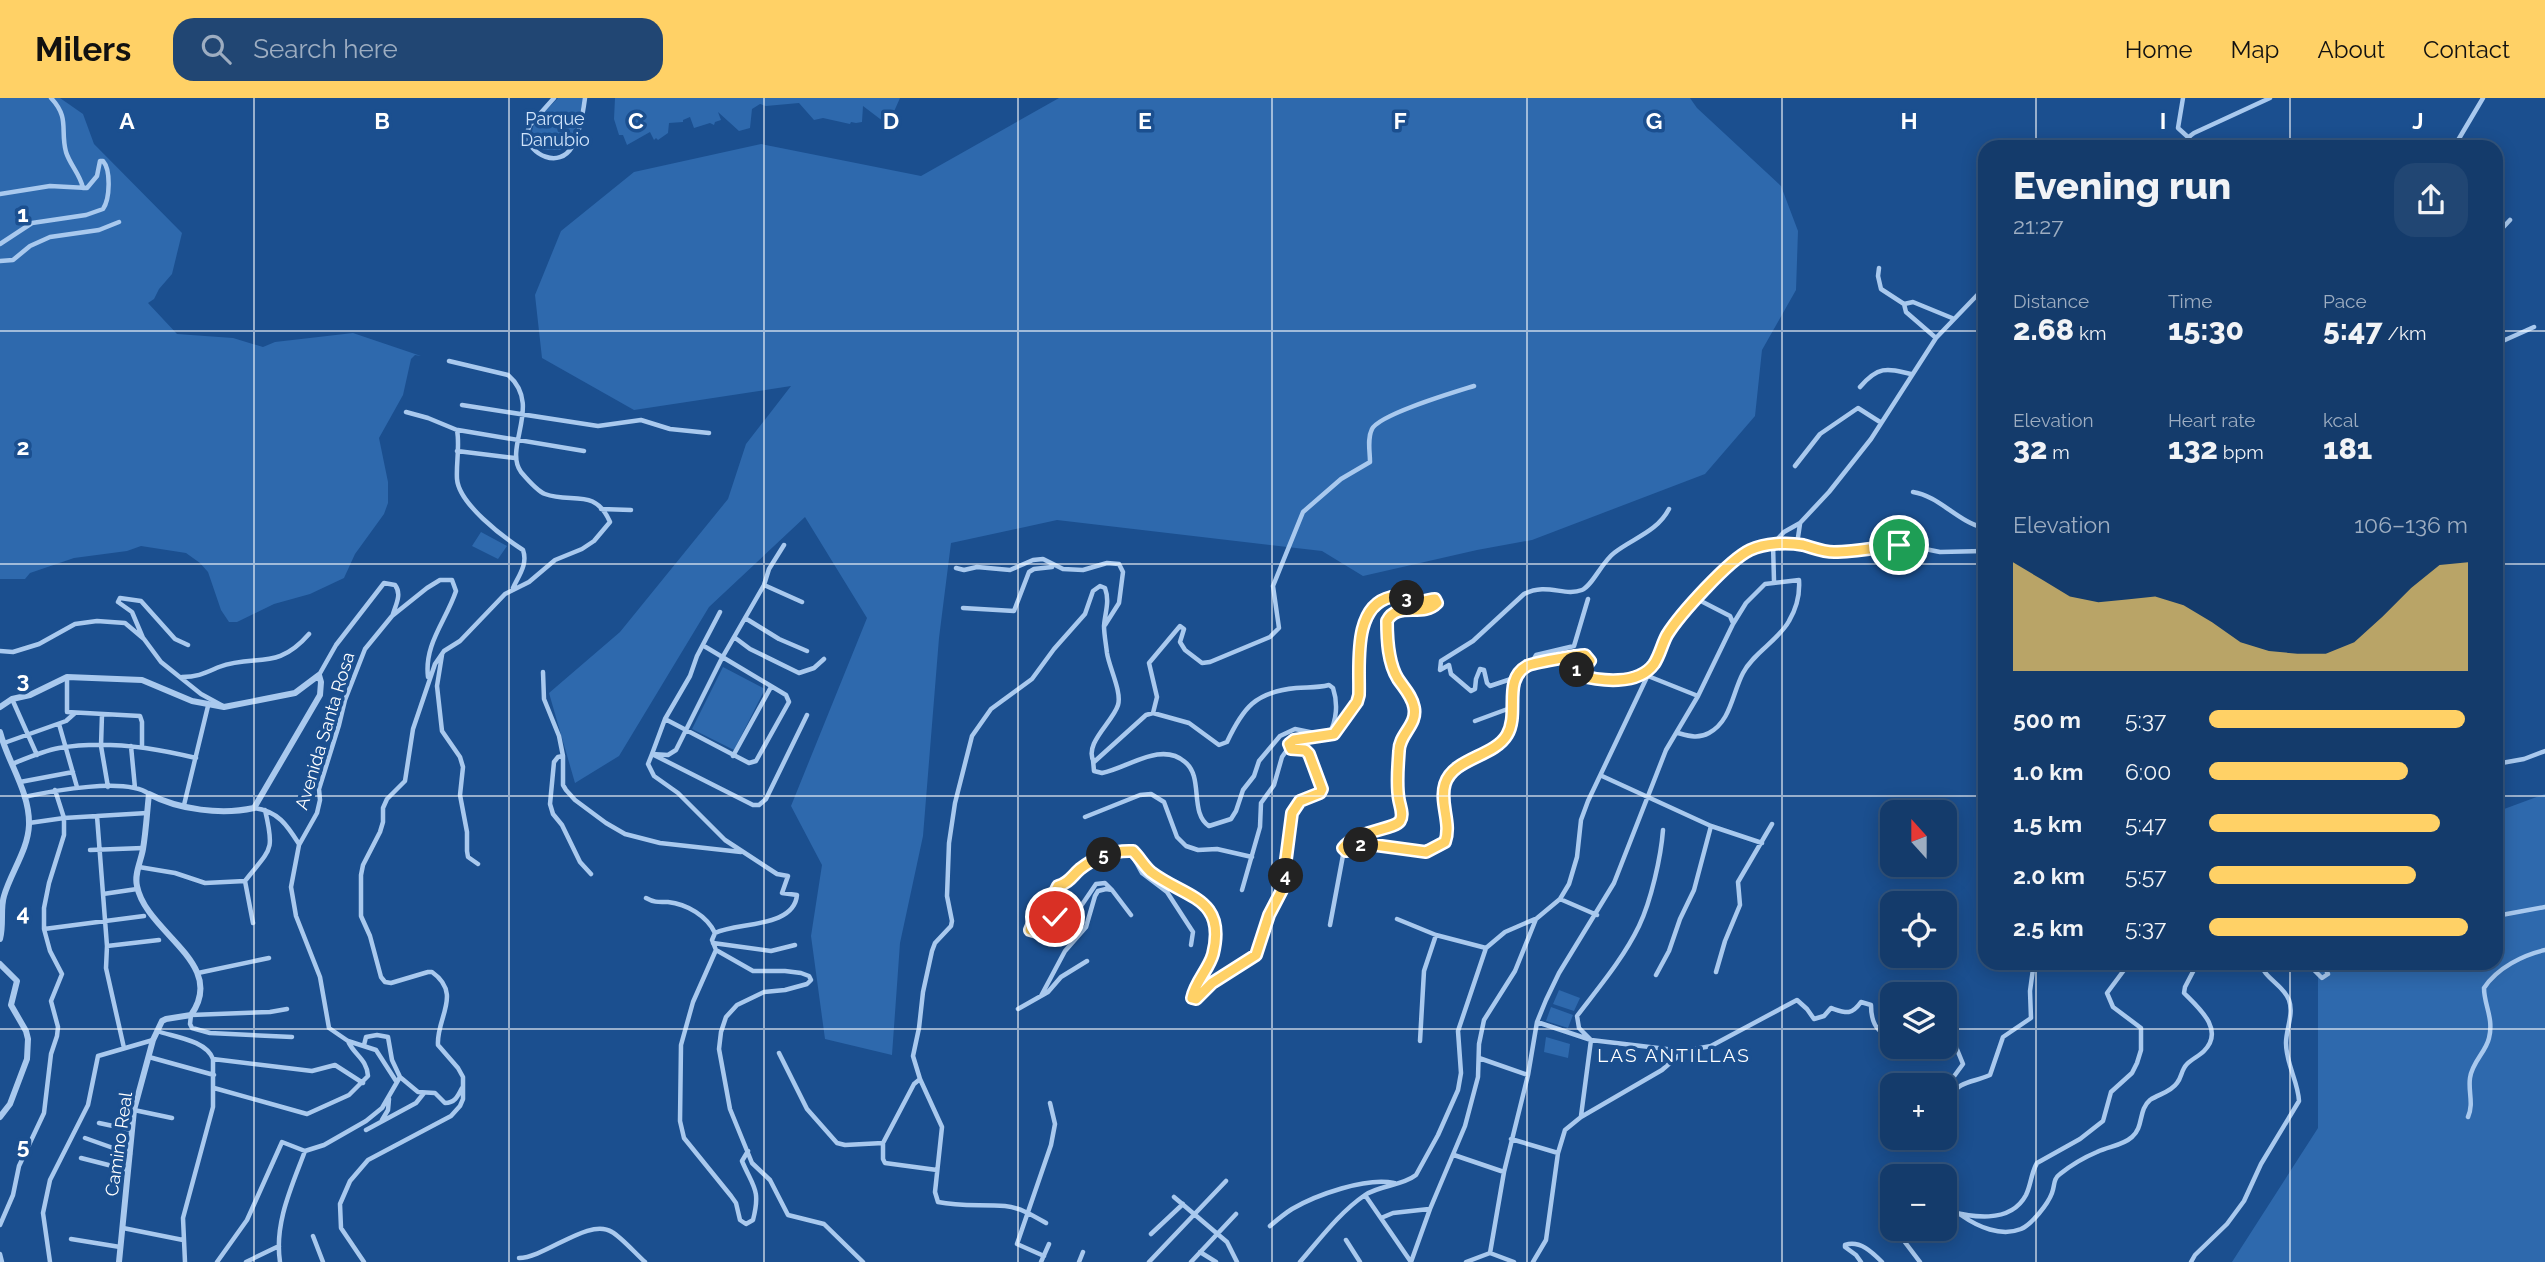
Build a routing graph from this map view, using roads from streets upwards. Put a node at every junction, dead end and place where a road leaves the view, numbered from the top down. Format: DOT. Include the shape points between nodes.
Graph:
graph roads {
  1 [pos="51,98"];
  2 [pos="554,98"];
  3 [pos="585,98"];
  4 [pos="2183,98"];
  5 [pos="2270,98"];
  6 [pos="2483,98"];
  7 [pos="2189,138"];
  8 [pos="2458,140"];
  9 [pos="83,188"];
  10 [pos="0,194"];
  11 [pos="2510,220"];
  12 [pos="119,222"];
  13 [pos="2503,228"];
  14 [pos="0,244"];
  15 [pos="0,261"];
  16 [pos="1880,268"];
  17 [pos="1978,294"];
  18 [pos="1904,304"];
  19 [pos="1952,318"];
  20 [pos="2534,327"];
  21 [pos="1936,338"];
  22 [pos="2503,341"];
  23 [pos="449,361"];
  24 [pos="1911,374"];
  25 [pos="1474,386"];
  26 [pos="1860,387"];
  27 [pos="463,405"];
  28 [pos="406,412"];
  29 [pos="522,414"];
  30 [pos="1880,422"];
  31 [pos="457,430"];
  32 [pos="709,433"];
  33 [pos="519,440"];
  34 [pos="457,451"];
  35 [pos="584,451"];
  36 [pos="515,458"];
  37 [pos="1796,467"];
  38 [pos="1913,492"];
  39 [pos="600,509"];
  40 [pos="1669,509"];
  41 [pos="632,510"];
  42 [pos="1800,523"];
  43 [pos="1978,526"];
  44 [pos="1773,544"];
  45 [pos="1797,544"];
  46 [pos="784,545"];
  47 [pos="1978,551"];
  48 [pos="1056,566"];
  49 [pos="956,568"];
  50 [pos="1774,581"];
  51 [pos="764,585"];
  52 [pos="512,589"];
  53 [pos="1588,599"];
  54 [pos="1697,599"];
  55 [pos="802,602"];
  56 [pos="963,608"];
  57 [pos="720,612"];
  58 [pos="392,616"];
  59 [pos="746,618"];
  60 [pos="1733,624"];
  61 [pos="1104,626"];
  62 [pos="309,634"];
  63 [pos="734,638"];
  64 [pos="144,639"];
  65 [pos="188,645"];
  66 [pos="704,646"];
  67 [pos="0,651"];
  68 [pos="444,651"];
  69 [pos="807,651"];
  70 [pos="722,658"];
  71 [pos="824,659"];
  72 [pos="1531,664"];
  73 [pos="1653,666"];
  74 [pos="543,672"];
  75 [pos="319,676"];
  76 [pos="1648,676"];
  77 [pos="67,677"];
  78 [pos="181,677"];
  79 [pos="1514,678"];
  80 [pos="428,680"];
  81 [pos="771,687"];
  82 [pos="1698,696"];
  83 [pos="12,699"];
  84 [pos="208,706"];
  85 [pos="0,707"];
  86 [pos="227,707"];
  87 [pos="1513,707"];
  88 [pos="75,712"];
  89 [pos="1153,713"];
  90 [pos="102,714"];
  91 [pos="807,715"];
  92 [pos="665,719"];
  93 [pos="1475,721"];
  94 [pos="59,724"];
  95 [pos="686,730"];
  96 [pos="0,732"];
  97 [pos="1678,733"];
  98 [pos="27,734"];
  99 [pos="1326,735"];
  100 [pos="3,743"];
  101 [pos="101,746"];
  102 [pos="131,746"];
  103 [pos="67,747"];
  104 [pos="142,747"];
  105 [pos="1289,747"];
  106 [pos="2545,751"];
  107 [pos="652,754"];
  108 [pos="37,755"];
  109 [pos="733,755"];
  110 [pos="563,756"];
  111 [pos="196,758"];
  112 [pos="1093,760"];
  113 [pos="2503,762"];
  114 [pos="12,764"];
  115 [pos="73,772"];
  116 [pos="1602,776"];
  117 [pos="20,782"];
  118 [pos="77,787"];
  119 [pos="108,788"];
  120 [pos="135,788"];
  121 [pos="55,790"];
  122 [pos="149,794"];
  123 [pos="1647,796"];
  124 [pos="24,797"];
  125 [pos="184,805"];
  126 [pos="254,808"];
  127 [pos="265,810"];
  128 [pos="147,813"];
  129 [pos="97,816"];
  130 [pos="1085,817"];
  131 [pos="64,818"];
  132 [pos="29,823"];
  133 [pos="1772,824"];
  134 [pos="1711,827"];
  135 [pos="1663,830"];
  136 [pos="1762,843"];
  137 [pos="299,845"];
  138 [pos="143,848"];
  139 [pos="90,850"];
  140 [pos="100,850"];
  141 [pos="1344,850"];
  142 [pos="1130,851"];
  143 [pos="742,852"];
  144 [pos="1252,857"];
  145 [pos="478,864"];
  146 [pos="139,867"];
  147 [pos="591,874"];
  148 [pos="245,881"];
  149 [pos="137,889"];
  150 [pos="1112,890"];
  151 [pos="1242,890"];
  152 [pos="103,894"];
  153 [pos="646,898"];
  154 [pos="1560,900"];
  155 [pos="2545,907"];
  156 [pos="1131,915"];
  157 [pos="1597,915"];
  158 [pos="2503,915"];
  159 [pos="144,916"];
  160 [pos="1397,919"];
  161 [pos="1536,919"];
  162 [pos="105,920"];
  163 [pos="253,923"];
  164 [pos="1331,925"];
  165 [pos="44,929"];
  166 [pos="715,933"];
  167 [pos="1436,934"];
  168 [pos="0,939"];
  169 [pos="159,940"];
  170 [pos="713,943"];
  171 [pos="795,945"];
  172 [pos="1192,945"];
  173 [pos="107,946"];
  174 [pos="1486,948"];
  175 [pos="716,950"];
  176 [pos="2545,950"];
  177 [pos="269,958"];
  178 [pos="1087,961"];
  179 [pos="0,964"];
  180 [pos="2503,969"];
  181 [pos="2033,970"];
  182 [pos="2124,970"];
  183 [pos="2194,970"];
  184 [pos="2262,970"];
  185 [pos="2314,970"];
  186 [pos="2326,970"];
  187 [pos="2502,970"];
  188 [pos="1716,972"];
  189 [pos="198,973"];
  190 [pos="1656,975"];
  191 [pos="1041,996"];
  192 [pos="287,1009"];
  193 [pos="1018,1009"];
  194 [pos="191,1015"];
  195 [pos="1537,1022"];
  196 [pos="1880,1030"];
  197 [pos="157,1031"];
  198 [pos="292,1037"];
  199 [pos="153,1040"];
  200 [pos="1591,1040"];
  201 [pos="348,1041"];
  202 [pos="1419,1041"];
  203 [pos="364,1045"];
  204 [pos="124,1048"];
  205 [pos="1957,1049"];
  206 [pos="1684,1051"];
  207 [pos="779,1053"];
  208 [pos="149,1057"];
  209 [pos="1479,1058"];
  210 [pos="213,1059"];
  211 [pos="1956,1073"];
  212 [pos="214,1075"];
  213 [pos="1528,1075"];
  214 [pos="398,1079"];
  215 [pos="920,1079"];
  216 [pos="363,1083"];
  217 [pos="1957,1086"];
  218 [pos="463,1087"];
  219 [pos="214,1088"];
  220 [pos="424,1093"];
  221 [pos="389,1099"];
  222 [pos="1050,1102"];
  223 [pos="134,1110"];
  224 [pos="1581,1116"];
  225 [pos="2468,1116"];
  226 [pos="0,1117"];
  227 [pos="172,1118"];
  228 [pos="382,1121"];
  229 [pos="99,1123"];
  230 [pos="132,1129"];
  231 [pos="366,1130"];
  232 [pos="85,1138"];
  233 [pos="1511,1139"];
  234 [pos="883,1143"];
  235 [pos="305,1151"];
  236 [pos="748,1152"];
  237 [pos="1558,1153"];
  238 [pos="130,1154"];
  239 [pos="1454,1155"];
  240 [pos="81,1158"];
  241 [pos="128,1170"];
  242 [pos="937,1170"];
  243 [pos="1504,1172"];
  244 [pos="1226,1181"];
  245 [pos="1395,1183"];
  246 [pos="1365,1195"];
  247 [pos="1174,1197"];
  248 [pos="1184,1204"];
  249 [pos="1430,1209"];
  250 [pos="1028,1213"];
  251 [pos="1957,1213"];
  252 [pos="1196,1214"];
  253 [pos="1236,1214"];
  254 [pos="1961,1214"];
  255 [pos="1381,1218"];
  256 [pos="1046,1223"];
  257 [pos="0,1225"];
  258 [pos="1270,1226"];
  259 [pos="123,1228"];
  260 [pos="1219,1233"];
  261 [pos="1151,1234"];
  262 [pos="313,1236"];
  263 [pos="71,1239"];
  264 [pos="183,1240"];
  265 [pos="1346,1240"];
  266 [pos="1904,1241"];
  267 [pos="1049,1244"];
  268 [pos="279,1246"];
  269 [pos="120,1247"];
  270 [pos="1083,1252"];
  271 [pos="1200,1252"];
  272 [pos="1490,1253"];
  273 [pos="0,1254"];
  274 [pos="519,1258"];
  275 [pos="1042,1259"];
  276 [pos="1505,1261"];
  277 [pos="2,1262"];
  278 [pos="50,1262"];
  279 [pos="119,1262"];
  280 [pos="185,1262"];
  281 [pos="217,1262"];
  282 [pos="246,1262"];
  283 [pos="280,1262"];
  284 [pos="323,1262"];
  285 [pos="364,1262"];
  286 [pos="645,1262"];
  287 [pos="863,1262"];
  288 [pos="1079,1262"];
  289 [pos="1149,1262"];
  290 [pos="1191,1262"];
  291 [pos="1216,1262"];
  292 [pos="1237,1262"];
  293 [pos="1300,1262"];
  294 [pos="1360,1262"];
  295 [pos="1411,1262"];
  296 [pos="1466,1262"];
  297 [pos="1514,1262"];
  298 [pos="1533,1262"];
  299 [pos="1861,1262"];
  300 [pos="1882,1262"];
  301 [pos="1920,1262"];
  302 [pos="2191,1262"];
  1 -- 9 [label="street" via="64,117 65,149"];
  2 -- 3 [label="street" via="526,135 532,149 547,158 570,150"];
  4 -- 7 [label="street" via="2178,128"];
  5 -- 7 [label="street"];
  6 -- 8 [label="street"];
  9 -- 10 [label="street" via="50,186"];
  9 -- 14 [label="street" via="97,176 100,161 105,162 106,207 86,215 32,223"];
  11 -- 13 [label="street"];
  12 -- 15 [label="street" via="99,230 50,237 13,260"];
  16 -- 18 [label="street" via="1881,289"];
  17 -- 19 [label="street"];
  18 -- 19 [label="street" via="1913,302"];
  18 -- 21 [label="street" via="1906,312"];
  19 -- 21 [label="street"];
  20 -- 22 [label="street"];
  21 -- 24 [label="street"];
  23 -- 29 [label="street" via="508,375 521,393"];
  24 -- 26 [label="street" via="1886,369 1871,374"];
  24 -- 30 [label="street"];
  25 -- 89 [label="street" via="1375,424 1370,432 1370,462 1341,479 1303,512 1273,586 1279,622 1276,633 1202,663 1180,642 1184,629 1180,626 1149,663 1157,697"];
  27 -- 29 [label="street"];
  28 -- 31 [label="street"];
  29 -- 32 [label="street" via="598,426 641,420"];
  29 -- 33 [label="street"];
  30 -- 37 [label="street" via="1858,408 1820,434"];
  30 -- 42 [label="street" via="1871,439"];
  31 -- 33 [label="street"];
  31 -- 34 [label="street"];
  33 -- 35 [label="street"];
  33 -- 36 [label="street"];
  34 -- 36 [label="street"];
  34 -- 52 [label="street" via="460,492 525,554"];
  36 -- 39 [label="street" via="541,492 562,499 583,497"];
  38 -- 43 [label="street"];
  39 -- 41 [label="street"];
  39 -- 52 [label="street" via="610,522 603,534"];
  40 -- 79 [label="street" via="1662,521 1600,566 1584,589 1534,589 1524,594 1439,667 1450,665 1451,674 1471,691 1480,669 1485,670 1490,686"];
  42 -- 44 [label="street"];
  42 -- 45 [label="street"];
  44 -- 45 [label="street"];
  44 -- 50 [label="street"];
  44 -- 54 [label="street" via="1749,550"];
  45 -- 47 [label="street" via="1826,552 1905,545 1940,552"];
  46 -- 51 [label="street"];
  48 -- 49 [label="street" via="1043,559 1010,570"];
  48 -- 56 [label="street" via="1030,572 1014,611"];
  48 -- 61 [label="street" via="1083,570 1114,563 1122,568 1119,603"];
  50 -- 60 [label="street" via="1756,591"];
  50 -- 97 [label="street" via="1799,580 1786,626 1743,673 1722,722 1700,737"];
  51 -- 55 [label="street"];
  51 -- 59 [label="street"];
  52 -- 68 [label="street"];
  53 -- 72 [label="street" via="1574,646 1536,656"];
  54 -- 60 [label="street" via="1730,617"];
  54 -- 73 [label="street" via="1667,635"];
  57 -- 66 [label="street"];
  58 -- 75 [label="street" via="398,589 384,583 335,645"];
  58 -- 80 [label="street, Avenida Santa Rosa" via="440,580 455,584 454,597 429,651"];
  58 -- 137 [label="street, Avenida Santa Rosa" via="357,666 318,789 317,814"];
  59 -- 63 [label="street"];
  59 -- 69 [label="street"];
  60 -- 82 [label="street"];
  61 -- 112 [label="street" via="1120,698 1093,747"];
  61 -- 215 [label="street" via="1107,594 1100,586 1093,591 1085,614 1032,680 991,709 972,736 949,843 951,926 932,951 913,1056"];
  62 -- 78 [label="street" via="275,659"];
  63 -- 70 [label="street"];
  63 -- 71 [label="street" via="799,673"];
  64 -- 65 [label="street" via="132,612 118,602 120,598 141,601 175,639"];
  64 -- 67 [label="street" via="125,623 97,621 75,624 34,646"];
  64 -- 78 [label="street" via="161,662"];
  66 -- 70 [label="street"];
  66 -- 92 [label="street"];
  68 -- 80 [label="street"];
  68 -- 145 [label="street" via="437,686 442,731 463,767 460,795 467,851"];
  70 -- 81 [label="street"];
  70 -- 95 [label="street"];
  72 -- 73 [label="street" via="1585,655 1590,661 1577,669 1578,675 1608,681 1636,677"];
  72 -- 79 [label="street"];
  73 -- 76 [label="street"];
  74 -- 110 [label="street" via="544,699"];
  75 -- 86 [label="street" via="285,697"];
  75 -- 126 [label="street" via="320,695"];
  76 -- 82 [label="street"];
  76 -- 116 [label="street"];
  77 -- 83 [label="street"];
  77 -- 84 [label="street" via="142,680"];
  77 -- 88 [label="street" via="67,712"];
  78 -- 86 [label="street"];
  79 -- 87 [label="street"];
  80 -- 218 [label="street" via="413,729 405,781 386,800 380,832 363,864 359,905 384,981 428,972 439,977 448,995 438,1045 458,1068"];
  81 -- 109 [label="street"];
  81 -- 109 [label="street" via="789,702 756,761"];
  82 -- 97 [label="street"];
  83 -- 85 [label="street"];
  83 -- 98 [label="street"];
  84 -- 86 [label="street"];
  84 -- 111 [label="street"];
  87 -- 93 [label="street"];
  87 -- 141 [label="street" via="1509,732 1501,743 1458,769 1446,782 1445,842 1426,852 1367,844"];
  88 -- 90 [label="street"];
  88 -- 94 [label="street"];
  89 -- 99 [label="street" via="1189,723 1215,744 1223,744 1250,704 1286,689 1329,685 1335,693 1336,712"];
  89 -- 112 [label="street" via="1097,762"];
  90 -- 101 [label="street"];
  90 -- 104 [label="street" via="140,716"];
  91 -- 107 [label="street" via="760,805"];
  92 -- 95 [label="street"];
  92 -- 107 [label="street"];
  94 -- 98 [label="street"];
  94 -- 103 [label="street"];
  95 -- 107 [label="street" via="672,754"];
  95 -- 109 [label="street"];
  96 -- 100 [label="street"];
  97 -- 123 [label="street"];
  98 -- 100 [label="street"];
  98 -- 108 [label="street"];
  99 -- 105 [label="street" via="1294,740"];
  99 -- 112 [label="street" via="1295,729 1280,736 1259,761 1234,815 1228,822 1209,826 1201,817 1191,770 1175,755 1161,754 1102,773 1094,771"];
  99 -- 141 [label="street" via="1334,734 1357,702 1361,632 1374,607 1393,597 1435,599 1431,608 1397,611 1387,621 1391,662 1415,714 1399,748 1400,823 1354,838"];
  100 -- 114 [label="street"];
  101 -- 102 [label="street"];
  101 -- 103 [label="street"];
  101 -- 119 [label="street"];
  102 -- 104 [label="street"];
  102 -- 120 [label="street"];
  103 -- 108 [label="street"];
  103 -- 115 [label="street"];
  104 -- 111 [label="street"];
  105 -- 142 [label="street" via="1309,754 1322,790 1300,801 1292,813 1282,890 1259,951 1196,999 1191,996 1215,945 1213,917 1203,902 1153,873"];
  105 -- 144 [label="street" via="1274,785 1261,803"];
  106 -- 113 [label="street"];
  107 -- 143 [label="street" via="648,764 654,776"];
  108 -- 114 [label="street"];
  110 -- 143 [label="street" via="565,790 625,834 660,843"];
  110 -- 147 [label="street" via="554,762 550,804"];
  111 -- 125 [label="street"];
  114 -- 117 [label="street"];
  115 -- 117 [label="street"];
  115 -- 118 [label="street"];
  116 -- 123 [label="street"];
  116 -- 154 [label="street" via="1581,820 1574,870"];
  117 -- 124 [label="street"];
  118 -- 119 [label="street"];
  118 -- 121 [label="street"];
  119 -- 120 [label="street"];
  120 -- 122 [label="street"];
  121 -- 124 [label="street"];
  121 -- 131 [label="street"];
  122 -- 125 [label="street"];
  122 -- 128 [label="street"];
  123 -- 134 [label="street"];
  123 -- 157 [label="street" via="1627,854"];
  124 -- 132 [label="street"];
  125 -- 126 [label="street" via="225,813"];
  126 -- 127 [label="street"];
  127 -- 137 [label="street" via="284,820"];
  127 -- 148 [label="street" via="271,844"];
  128 -- 129 [label="street"];
  128 -- 138 [label="street"];
  129 -- 131 [label="street"];
  129 -- 140 [label="street"];
  130 -- 144 [label="street" via="1151,794 1164,802 1177,837 1186,846"];
  131 -- 132 [label="street"];
  131 -- 165 [label="street" via="64,835 44,908"];
  132 -- 168 [label="street" via="26,845 3,898"];
  133 -- 136 [label="street"];
  134 -- 136 [label="street"];
  134 -- 190 [label="street" via="1694,890"];
  135 -- 200 [label="street" via="1638,928 1608,978 1577,1016 1576,1023"];
  136 -- 188 [label="street" via="1738,882 1740,905"];
  137 -- 201 [label="street, Avenida Santa Rosa" via="291,887 296,916 320,977 330,1028"];
  138 -- 140 [label="street"];
  138 -- 146 [label="street"];
  139 -- 140 [label="street"];
  140 -- 152 [label="street"];
  141 -- 164 [label="street"];
  142 -- 150 [label="street" via="1105,854 1058,886 1041,904 1030,930 1037,932 1052,919 1076,911 1096,884 1105,883"];
  142 -- 172 [label="street" via="1142,873 1167,891 1192,932"];
  143 -- 166 [label="street" via="777,874 786,874 782,893 798,898 781,918"];
  144 -- 151 [label="street"];
  146 -- 148 [label="street" via="205,883"];
  146 -- 149 [label="street"];
  148 -- 163 [label="street"];
  149 -- 152 [label="street"];
  149 -- 189 [label="street"];
  150 -- 156 [label="street"];
  150 -- 191 [label="street" via="1096,893 1086,927 1065,951"];
  152 -- 162 [label="street"];
  153 -- 166 [label="street" via="691,909 710,923"];
  154 -- 157 [label="street"];
  154 -- 161 [label="street"];
  155 -- 158 [label="street"];
  157 -- 195 [label="street" via="1559,973"];
  159 -- 162 [label="street"];
  160 -- 167 [label="street"];
  161 -- 174 [label="street" via="1505,932"];
  161 -- 209 [label="street" via="1515,971 1484,1020"];
  162 -- 165 [label="street"];
  162 -- 173 [label="street"];
  165 -- 257 [label="street" via="62,974 51,1001 57,1036 44,1113"];
  166 -- 170 [label="street"];
  167 -- 174 [label="street"];
  167 -- 202 [label="street" via="1423,971"];
  169 -- 173 [label="street"];
  170 -- 171 [label="street" via="761,950"];
  170 -- 175 [label="street"];
  173 -- 204 [label="street" via="106,968"];
  174 -- 245 [label="street" via="1458,1031 1458,1090 1416,1175"];
  175 -- 236 [label="street" via="753,971 785,971 811,980 764,992 737,1005 726,1017 719,1049 722,1076"];
  175 -- 236 [label="street" via="693,1002 681,1045 680,1121 684,1138 731,1196 746,1224 753,1220 757,1206 756,1187 742,1161"];
  176 -- 180 [label="street" via="2530,953"];
  177 -- 189 [label="street"];
  178 -- 191 [label="street"];
  179 -- 226 [label="street" via="17,981 11,1005 28,1039 26,1065"];
  181 -- 217 [label="street" via="2031,1018 2003,1037 1990,1075"];
  182 -- 254 [label="street" via="2107,993 2113,1007 2141,1028 2141,1050 2134,1069 2110,1092 2103,1121 2036,1163 2025,1195 2011,1209 1998,1215"];
  183 -- 254 [label="street" via="2184,990 2207,1019 2212,1037 2205,1050 2182,1070 2176,1085 2149,1101 2132,1138 2058,1175 2052,1194 2024,1228 1997,1232"];
  184 -- 302 [label="street" via="2285,991 2291,1004 2286,1048 2298,1101 2244,1202"];
  185 -- 186 [label="street" via="2322,978 2328,974"];
  187 -- 225 [label="street" via="2484,988 2491,1017 2489,1040 2470,1073"];
  189 -- 194 [label="street" via="199,999"];
  191 -- 193 [label="street"];
  192 -- 194 [label="street"];
  194 -- 197 [label="street" via="166,1019"];
  194 -- 198 [label="street" via="192,1028 210,1033"];
  195 -- 200 [label="street"];
  195 -- 213 [label="street"];
  196 -- 206 [label="street" via="1873,1024 1871,1005 1861,1002 1850,1013 1831,1008 1814,1019 1793,1000 1711,1046"];
  197 -- 199 [label="street, Camino Real"];
  197 -- 210 [label="street" via="204,1046"];
  199 -- 204 [label="street"];
  199 -- 208 [label="street, Camino Real"];
  200 -- 206 [label="street"];
  200 -- 224 [label="street"];
  201 -- 203 [label="street"];
  201 -- 216 [label="street, Avenida Santa Rosa" via="365,1061 368,1076"];
  203 -- 214 [label="street" via="376,1050 391,1077"];
  203 -- 214 [label="street" via="366,1037 388,1037"];
  204 -- 278 [label="street" via="99,1056 88,1105 50,1180 43,1213"];
  205 -- 211 [label="street" via="1963,1064"];
  206 -- 224 [label="street" via="1662,1070"];
  207 -- 234 [label="street" via="807,1109 837,1143"];
  208 -- 212 [label="street"];
  208 -- 223 [label="street, Camino Real"];
  209 -- 213 [label="street"];
  209 -- 239 [label="street" via="1474,1098"];
  210 -- 212 [label="street"];
  210 -- 216 [label="street" via="312,1071 335,1065"];
  212 -- 219 [label="street"];
  213 -- 233 [label="street"];
  214 -- 220 [label="street"];
  214 -- 221 [label="street"];
  215 -- 234 [label="street"];
  215 -- 242 [label="street" via="942,1127"];
  216 -- 219 [label="street" via="344,1098 307,1114"];
  218 -- 220 [label="street" via="450,1103 435,1093"];
  218 -- 285 [label="street" via="463,1099 451,1116 379,1153 350,1181 340,1204 341,1228"];
  219 -- 264 [label="street" via="183,1218"];
  220 -- 228 [label="street"];
  221 -- 228 [label="street"];
  221 -- 235 [label="street" via="366,1121"];
  222 -- 250 [label="street" via="1055,1124"];
  223 -- 227 [label="street"];
  223 -- 230 [label="street, Camino Real"];
  224 -- 237 [label="street" via="1564,1130"];
  228 -- 231 [label="street"];
  229 -- 230 [label="street"];
  230 -- 238 [label="street, Camino Real"];
  232 -- 238 [label="street"];
  233 -- 237 [label="street"];
  233 -- 243 [label="street"];
  234 -- 242 [label="street" via="885,1163"];
  235 -- 268 [label="street" via="285,1205"];
  235 -- 281 [label="street" via="282,1142 247,1220"];
  236 -- 287 [label="street" via="770,1181 785,1212 824,1224"];
  237 -- 298 [label="street" via="1546,1240"];
  238 -- 241 [label="street, Camino Real"];
  239 -- 243 [label="street"];
  239 -- 249 [label="street"];
  240 -- 241 [label="street"];
  241 -- 259 [label="street, Camino Real"];
  242 -- 250 [label="street" via="938,1202 1006,1206"];
  243 -- 272 [label="street"];
  244 -- 252 [label="street"];
  245 -- 246 [label="street"];
  245 -- 258 [label="street" via="1322,1195"];
  246 -- 255 [label="street"];
  246 -- 293 [label="street"];
  247 -- 248 [label="street"];
  248 -- 252 [label="street"];
  248 -- 261 [label="street"];
  249 -- 255 [label="street"];
  249 -- 295 [label="street"];
  250 -- 256 [label="street"];
  250 -- 275 [label="street" via="1017,1244"];
  251 -- 254 [label="street"];
  252 -- 260 [label="street"];
  252 -- 289 [label="street"];
  253 -- 260 [label="street"];
  255 -- 295 [label="street"];
  259 -- 264 [label="street"];
  259 -- 269 [label="street, Camino Real"];
  260 -- 271 [label="street"];
  260 -- 292 [label="street"];
  262 -- 284 [label="street"];
  263 -- 269 [label="street"];
  264 -- 280 [label="street"];
  265 -- 294 [label="street"];
  266 -- 301 [label="street"];
  267 -- 275 [label="street"];
  268 -- 282 [label="street"];
  268 -- 283 [label="street"];
  269 -- 279 [label="street, Camino Real"];
  270 -- 288 [label="street"];
  271 -- 290 [label="street"];
  271 -- 291 [label="street"];
  272 -- 276 [label="street"];
  272 -- 296 [label="street"];
  273 -- 277 [label="street"];
  274 -- 286 [label="street" via="604,1229"];
  276 -- 297 [label="street"];
  299 -- 300 [label="street" via="1845,1245 1864,1246"];
}
